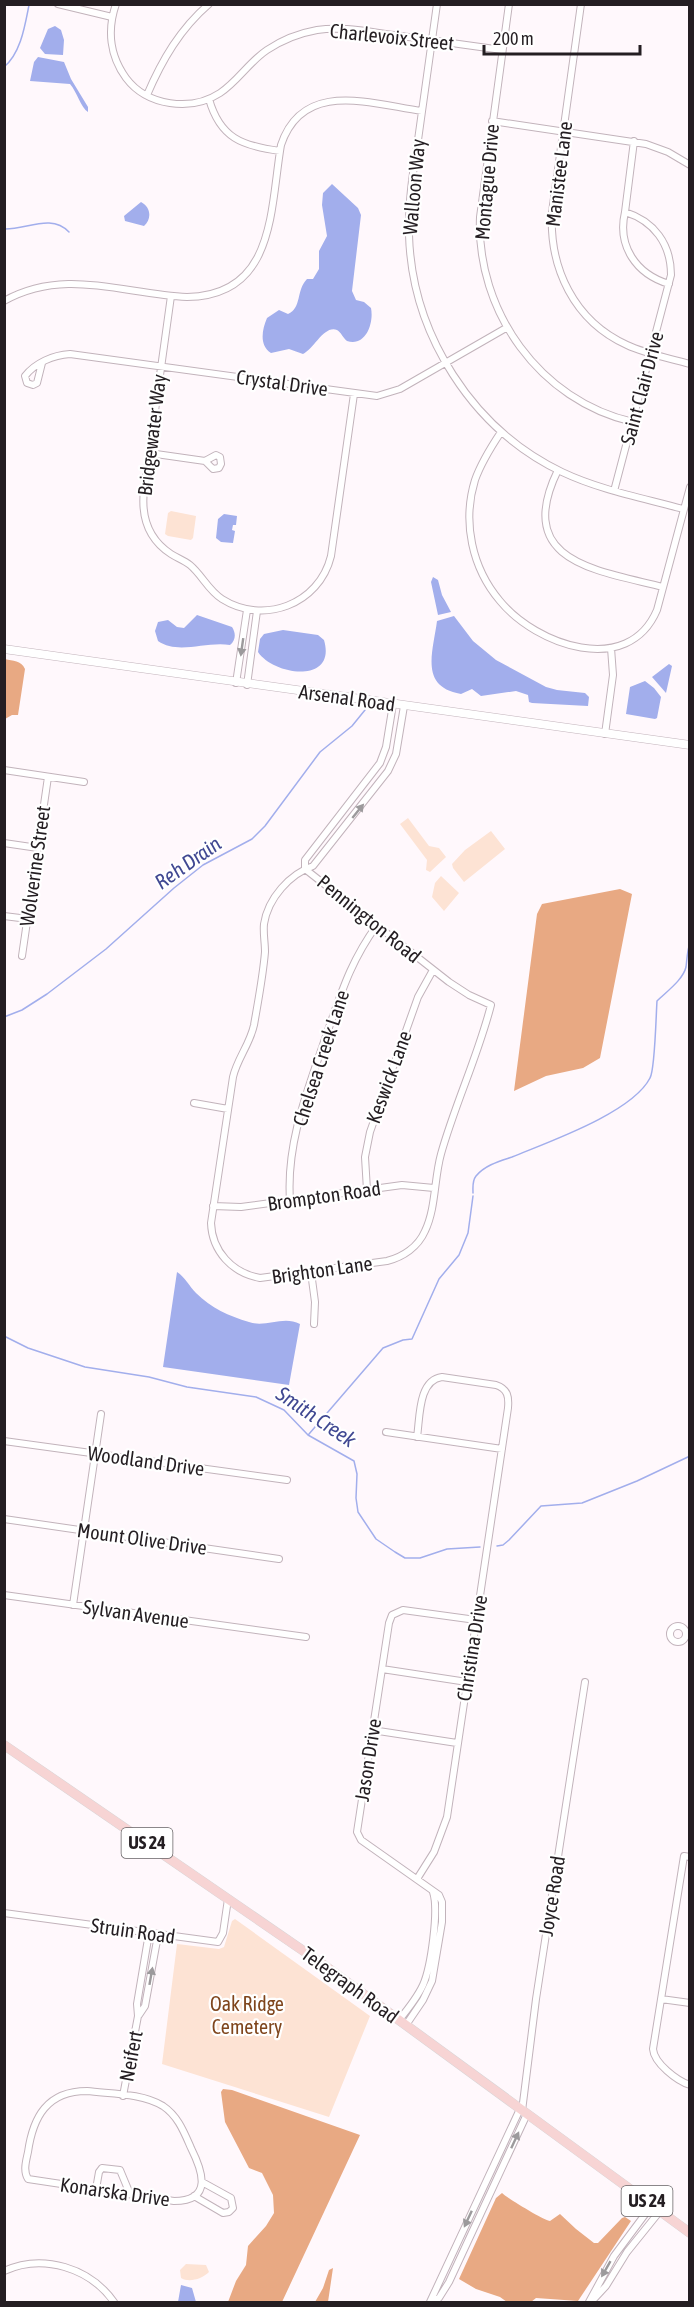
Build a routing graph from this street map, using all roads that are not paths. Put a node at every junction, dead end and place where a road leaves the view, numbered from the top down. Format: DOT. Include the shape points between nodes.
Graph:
graph roads {
  1 [pos="58,4"];
  2 [pos="116,4"];
  3 [pos="209,4"];
  4 [pos="437,4"];
  5 [pos="509,4"];
  6 [pos="581,4"];
  7 [pos="112,17"];
  8 [pos="432,40"];
  9 [pos="502,50"];
  10 [pos="147,95"];
  11 [pos="209,99"];
  12 [pos="422,111"];
  13 [pos="492,121"];
  14 [pos="563,131"];
  15 [pos="634,141"];
  16 [pos="280,151"];
  17 [pos="690,165"];
  18 [pos="625,212"];
  19 [pos="669,284"];
  20 [pos="171,296"];
  21 [pos="4,301"];
  22 [pos="506,327"];
  23 [pos="651,353"];
  24 [pos="42,363"];
  25 [pos="445,363"];
  26 [pos="690,364"];
  27 [pos="161,366"];
  28 [pos="354,394"];
  29 [pos="633,422"];
  30 [pos="501,432"];
  31 [pos="149,453"];
  32 [pos="205,461"];
  33 [pos="558,470"];
  34 [pos="690,487"];
  35 [pos="614,491"];
  36 [pos="683,509"];
  37 [pos="663,587"];
  38 [pos="247,610"];
  39 [pos="257,611"];
  40 [pos="611,648"];
  41 [pos="4,649"];
  42 [pos="236,683"];
  43 [pos="247,685"];
  44 [pos="393,704"];
  45 [pos="404,706"];
  46 [pos="605,734"];
  47 [pos="690,746"];
  48 [pos="4,771"];
  49 [pos="48,777"];
  50 [pos="84,782"];
  51 [pos="365,784"];
  52 [pos="373,791"];
  53 [pos="333,824"];
  54 [pos="341,831"];
  55 [pos="4,843"];
  56 [pos="38,848"];
  57 [pos="305,869"];
  58 [pos="4,916"];
  59 [pos="28,919"];
  60 [pos="377,925"];
  61 [pos="22,956"];
  62 [pos="433,970"];
  63 [pos="194,1103"];
  64 [pos="228,1109"];
  65 [pos="434,1188"];
  66 [pos="367,1190"];
  67 [pos="290,1200"];
  68 [pos="213,1206"];
  69 [pos="311,1272"];
  70 [pos="314,1324"];
  71 [pos="101,1414"];
  72 [pos="386,1432"];
  73 [pos="417,1437"];
  74 [pos="4,1441"];
  75 [pos="502,1449"];
  76 [pos="94,1454"];
  77 [pos="287,1480"];
  78 [pos="4,1519"];
  79 [pos="84,1530"];
  80 [pos="279,1558"];
  81 [pos="4,1595"];
  82 [pos="73,1605"];
  83 [pos="476,1620"];
  84 [pos="306,1637"];
  85 [pos="382,1669"];
  86 [pos="467,1682"];
  87 [pos="585,1682"];
  88 [pos="372,1730"];
  89 [pos="458,1743"];
  90 [pos="4,1745"];
  91 [pos="690,1857"];
  92 [pos="417,1879"];
  93 [pos="228,1899"];
  94 [pos="4,1913"];
  95 [pos="149,1933"];
  96 [pos="158,1935"];
  97 [pos="660,1999"];
  98 [pos="690,2003"];
  99 [pos="138,2016"];
  100 [pos="402,2022"];
  101 [pos="690,2085"];
  102 [pos="123,2096"];
  103 [pos="523,2111"];
  104 [pos="492,2168"];
  105 [pos="500,2172"];
  106 [pos="201,2185"];
  107 [pos="96,2189"];
  108 [pos="130,2194"];
  109 [pos="194,2196"];
  110 [pos="478,2198"];
  111 [pos="486,2202"];
  112 [pos="656,2208"];
  113 [pos="690,2233"];
  114 [pos="458,2243"];
  115 [pos="465,2247"];
  116 [pos="620,2248"];
  117 [pos="627,2252"];
  118 [pos="4,2271"];
  119 [pos="114,2302"];
  120 [pos="430,2302"];
  121 [pos="590,2302"];
  1 -- 7 [label="street"];
  2 -- 7 [label="street"];
  3 -- 10 [label="street" via="172,45"];
  4 -- 8 [label="street, Walloon Way"];
  5 -- 9 [label="street, Montague Drive"];
  6 -- 14 [label="street, Manistee Lane"];
  7 -- 10 [label="street, Charlevoix Street" via="111,44 116,60 128,81"];
  8 -- 9 [label="street, Charlevoix Street"];
  8 -- 11 [label="street, Charlevoix Street" via="349,29 304,33 267,50"];
  8 -- 12 [label="street, Walloon Way"];
  9 -- 13 [label="street, Montague Drive"];
  10 -- 11 [label="street, Charlevoix Street" via="179,104"];
  11 -- 16 [label="street" via="219,122 231,135 250,146"];
  12 -- 16 [label="street" via="325,101 297,116"];
  12 -- 25 [label="street, Walloon Way" via="409,207 410,256 421,308"];
  13 -- 14 [label="street"];
  13 -- 22 [label="street, Montague Drive" via="480,209 480,242 490,289"];
  14 -- 15 [label="street"];
  14 -- 23 [label="street, Manistee Lane" via="551,221 552,247 560,275 577,305 595,324 626,345"];
  15 -- 17 [label="street" via="657,147"];
  15 -- 18 [label="street"];
  16 -- 20 [label="street" via="267,236 253,265 235,282 212,293"];
  18 -- 19 [label="street, Saint Clair Drive" via="644,220 664,242 670,263"];
  18 -- 19 [label="street" via="623,233 632,258 649,275"];
  19 -- 23 [label="street, Saint Clair Drive"];
  20 -- 21 [label="street" via="61,283"];
  20 -- 27 [label="street, Bridgewater Way"];
  22 -- 25 [label="street, Crystal Drive"];
  22 -- 29 [label="street, Montague Drive" via="529,358 560,387 599,410"];
  23 -- 26 [label="street, Manistee Lane"];
  23 -- 29 [label="street, Saint Clair Drive"];
  24 -- 27 [label="street, Crystal Drive" via="70,354"];
  25 -- 28 [label="street, Crystal Drive" via="393,393"];
  25 -- 30 [label="street, Walloon Way" via="471,400"];
  27 -- 28 [label="street, Crystal Drive"];
  27 -- 31 [label="street, Bridgewater Way"];
  28 -- 39 [label="street, Bridgewater Way" via="327,569 317,586 299,601 279,609"];
  29 -- 35 [label="street, Saint Clair Drive"];
  30 -- 33 [label="street, Walloon Way"];
  30 -- 40 [label="street" via="482,463 471,500 470,535 481,572 501,603 534,630 567,644"];
  31 -- 32 [label="street"];
  31 -- 38 [label="street, Bridgewater Way" via="143,501 145,519 154,538 191,566 215,594"];
  33 -- 35 [label="street, Walloon Way"];
  33 -- 37 [label="street" via="548,491 545,514 551,538 561,552 587,567"];
  34 -- 36 [label="street"];
  35 -- 36 [label="street, Walloon Way"];
  36 -- 37 [label="street"];
  37 -- 40 [label="street" via="647,627 633,640"];
  38 -- 39 [label="street, Bridgewater Way"];
  38 -- 42 [label="street, one-way"];
  39 -- 43 [label="street"];
  40 -- 46 [label="street" via="613,675"];
  41 -- 42 [label="street, Arsenal Road"];
  42 -- 43 [label="street, Arsenal Road"];
  43 -- 44 [label="street, Arsenal Road"];
  44 -- 45 [label="street, Arsenal Road"];
  44 -- 51 [label="street" via="384,755"];
  45 -- 46 [label="street, Arsenal Road"];
  45 -- 52 [label="street, Brighton Lane" via="396,754"];
  46 -- 47 [label="street, Arsenal Road"];
  48 -- 49 [label="street"];
  49 -- 50 [label="street"];
  49 -- 56 [label="street, Wolverine Street"];
  51 -- 52 [label="street"];
  51 -- 53 [label="street"];
  54 -- 52 [label="street, Brighton Lane, one-way"];
  53 -- 54 [label="street"];
  53 -- 57 [label="street" via="305,860"];
  54 -- 57 [label="street, Brighton Lane" via="313,866"];
  55 -- 56 [label="street"];
  56 -- 59 [label="street, Wolverine Street"];
  57 -- 60 [label="street, Pennington Road"];
  57 -- 64 [label="street, Brighton Lane" via="280,890 266,915 265,952 253,1029 234,1070"];
  58 -- 59 [label="street"];
  59 -- 61 [label="street, Wolverine Street"];
  60 -- 62 [label="street, Pennington Road"];
  60 -- 67 [label="street, Chelsea Creek Lane" via="349,970 304,1098 289,1179"];
  62 -- 65 [label="street, Pennington Road" via="460,990 491,1005 441,1154"];
  62 -- 66 [label="street, Keswick Lane" via="418,997 370,1132 365,1157"];
  63 -- 64 [label="street"];
  64 -- 68 [label="street, Brighton Lane"];
  65 -- 66 [label="street, Brompton Road" via="408,1185"];
  65 -- 69 [label="street, Brighton Lane" via="426,1230 408,1252 393,1260"];
  66 -- 67 [label="street, Brompton Road"];
  67 -- 68 [label="street, Brompton Road" via="237,1208"];
  68 -- 69 [label="street, Brighton Lane" via="211,1229 215,1244 238,1270 264,1278"];
  69 -- 70 [label="street"];
  71 -- 76 [label="street"];
  72 -- 73 [label="street"];
  73 -- 75 [label="street"];
  73 -- 75 [label="street, Christina Drive" via="424,1394 431,1380 442,1377 496,1385 505,1390 509,1400"];
  74 -- 76 [label="street, Woodland Drive"];
  75 -- 83 [label="street, Christina Drive"];
  76 -- 77 [label="street, Woodland Drive"];
  76 -- 79 [label="street"];
  78 -- 79 [label="street, Mount Olive Drive"];
  79 -- 80 [label="street, Mount Olive Drive"];
  79 -- 82 [label="street"];
  81 -- 82 [label="street, Sylvan Avenue"];
  82 -- 84 [label="street, Sylvan Avenue"];
  83 -- 85 [label="street, Jason Drive" via="403,1610 393,1613"];
  83 -- 86 [label="street, Christina Drive"];
  85 -- 86 [label="street"];
  85 -- 88 [label="street, Jason Drive"];
  86 -- 89 [label="street, Christina Drive"];
  87 -- 103 [label="street, Joyce Road" via="536,1999"];
  88 -- 89 [label="street"];
  88 -- 92 [label="street, Jason Drive" via="357,1832 361,1840"];
  89 -- 92 [label="street, Christina Drive" via="444,1829"];
  90 -- 93 [label="main road, Telegraph Road / US 24"];
  91 -- 97 [label="street" via="684,1856"];
  92 -- 100 [label="street" via="433,1891 436,1939 424,1992"];
  93 -- 96 [label="street, Struin Road" via="218,1942"];
  93 -- 100 [label="main road, Telegraph Road / US 24"];
  94 -- 95 [label="street, Struin Road"];
  95 -- 96 [label="street, Struin Road"];
  95 -- 99 [label="street, Neifert"];
  99 -- 96 [label="street, Neifert, one-way" via="145,2006"];
  97 -- 98 [label="street"];
  97 -- 101 [label="street" via="653,2053"];
  99 -- 102 [label="street, Neifert"];
  100 -- 103 [label="main road, Telegraph Road / US 24"];
  102 -- 106 [label="street" via="150,2100 170,2112 201,2168"];
  102 -- 107 [label="street, Konarska Drive" via="78,2091 62,2095 38,2115 32,2130 26,2177"];
  103 -- 104 [label="street"];
  105 -- 103 [label="street, one-way"];
  103 -- 112 [label="main road, Telegraph Road / US 24"];
  104 -- 105 [label="street"];
  104 -- 110 [label="street"];
  105 -- 111 [label="street"];
  106 -- 109 [label="street, Konarska Drive"];
  106 -- 109 [label="street" via="231,2198 232,2211 223,2213"];
  107 -- 108 [label="street, Konarska Drive"];
  107 -- 108 [label="street" via="99,2172 108,2167 120,2170"];
  108 -- 109 [label="street, Konarska Drive" via="174,2200"];
  110 -- 111 [label="street"];
  110 -- 114 [label="street, one-way"];
  111 -- 115 [label="street"];
  112 -- 113 [label="main road, Telegraph Road / US 24"];
  112 -- 116 [label="street"];
  112 -- 117 [label="street"];
  114 -- 115 [label="street"];
  114 -- 120 [label="street"];
  115 -- 120 [label="street" via="444,2292"];
  116 -- 117 [label="street"];
  116 -- 121 [label="street, one-way"];
  117 -- 121 [label="street" via="606,2286"];
  118 -- 119 [label="street" via="26,2264 65,2267 90,2279"];
}
